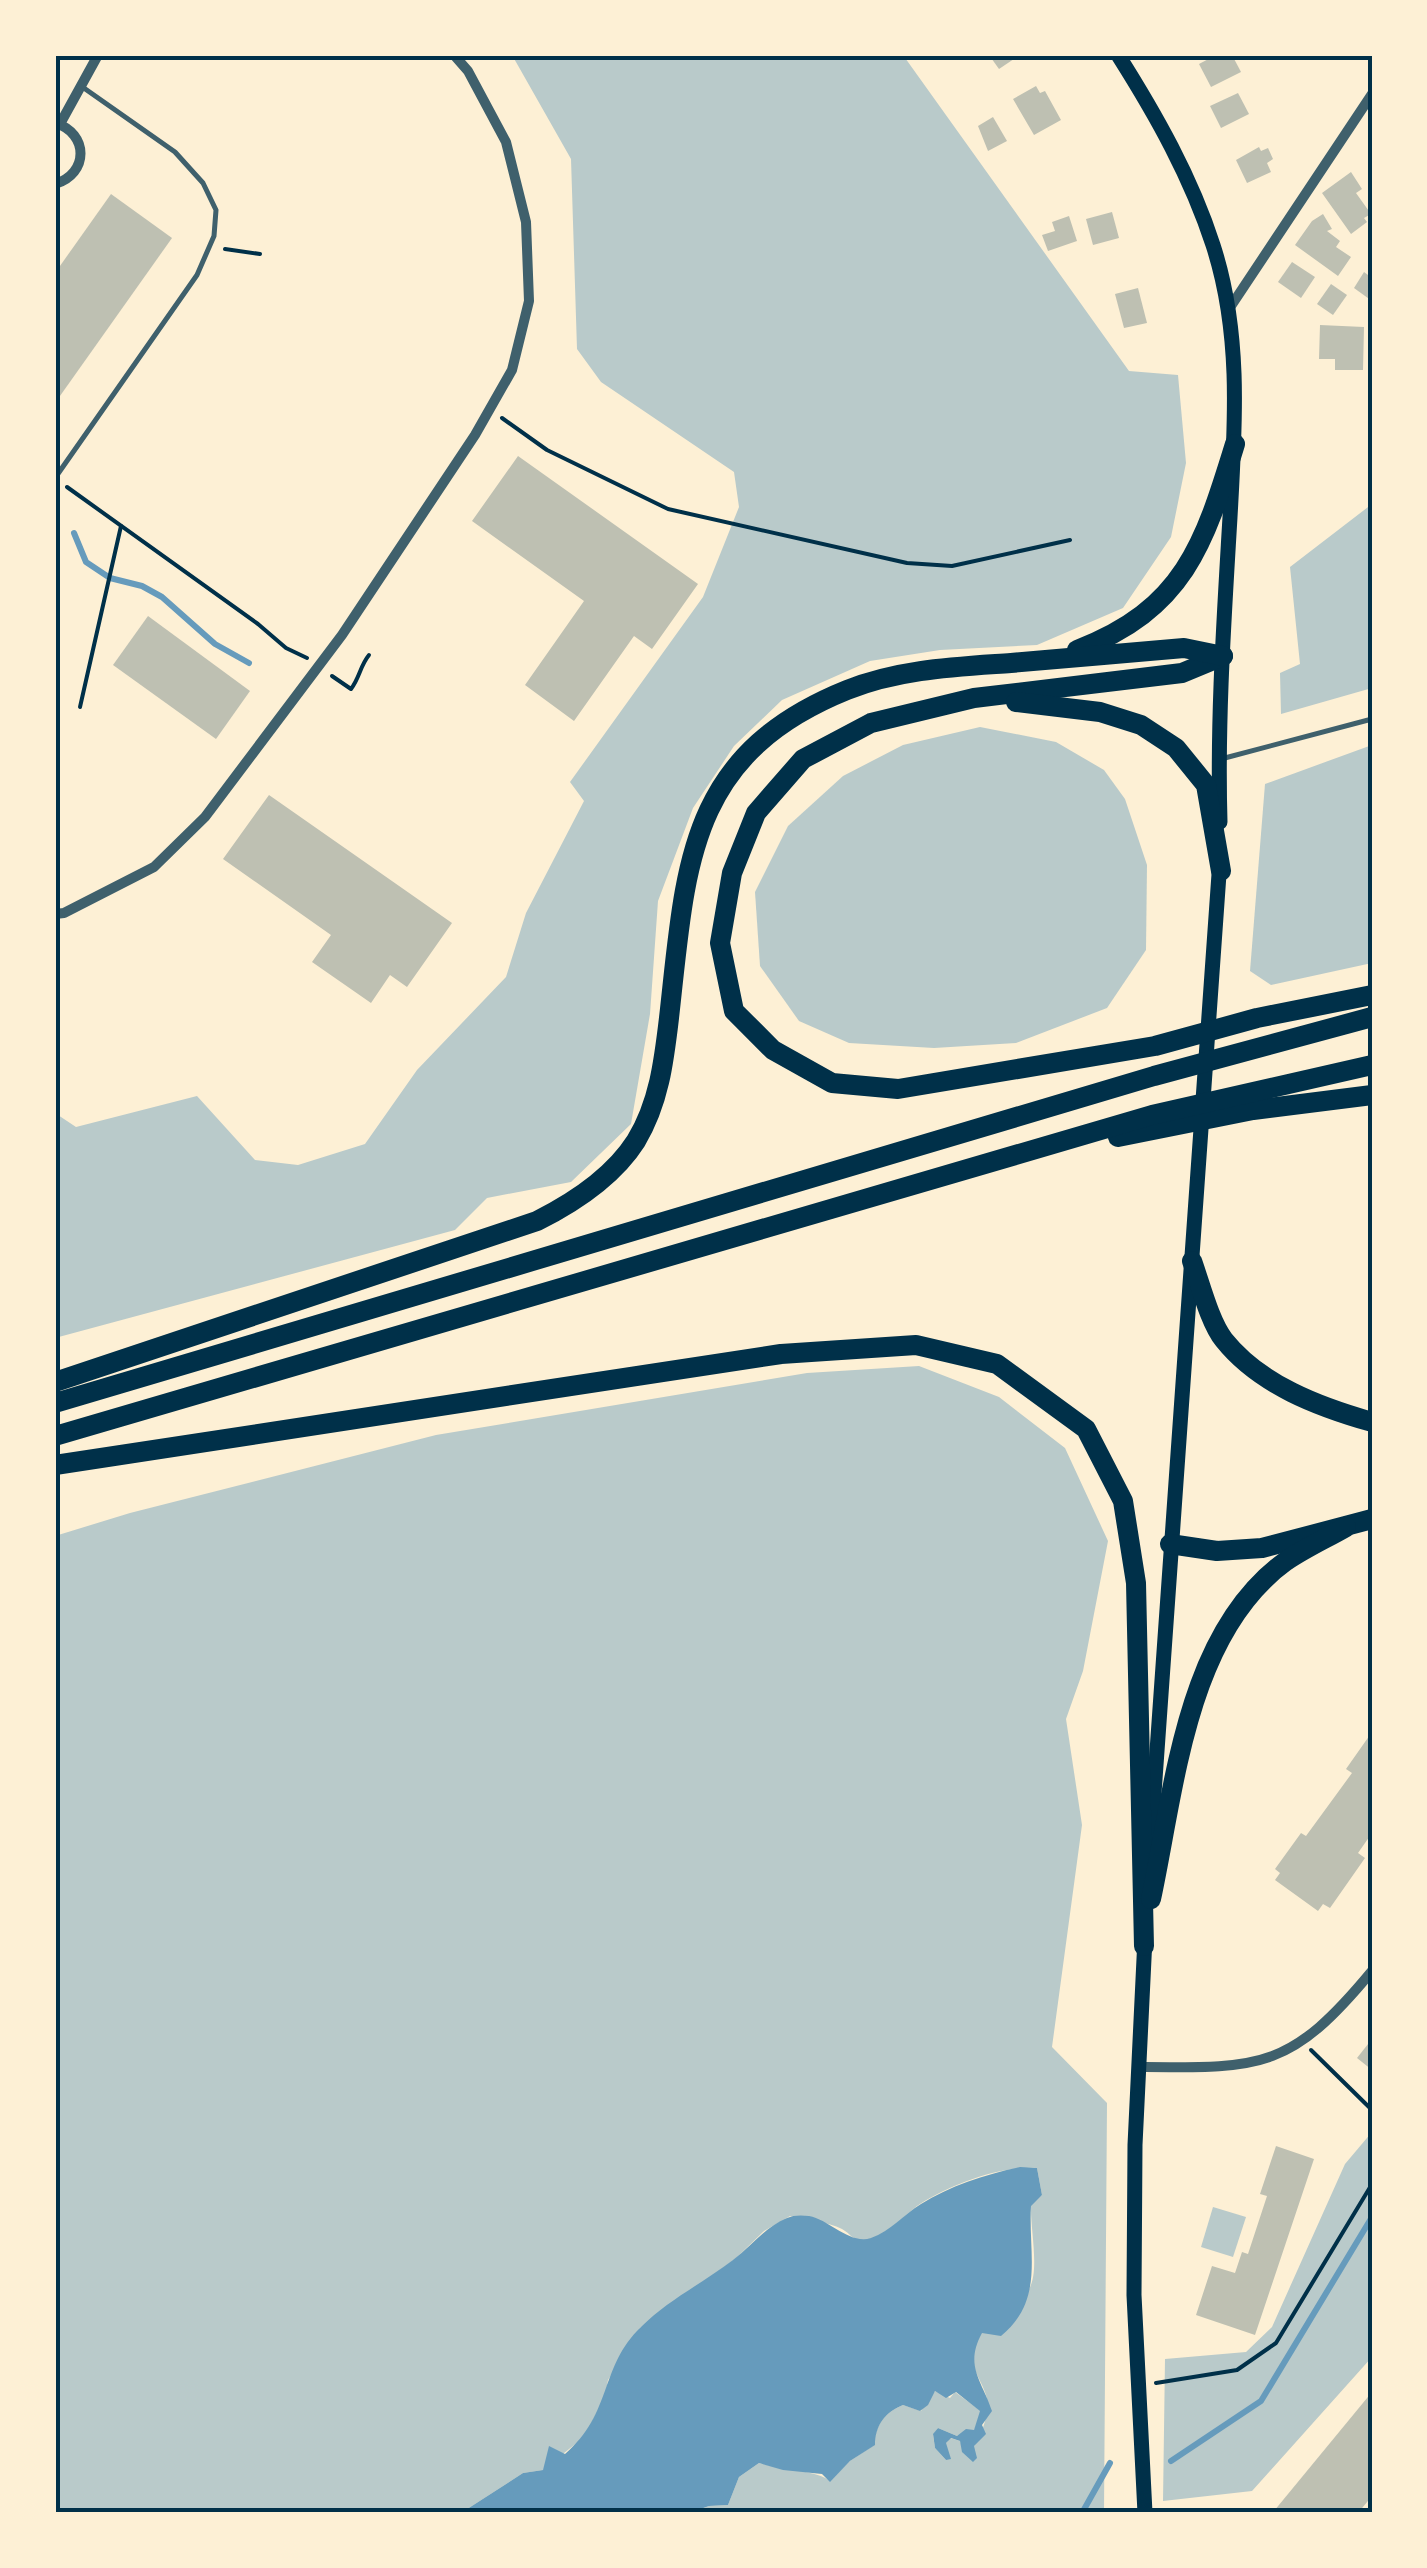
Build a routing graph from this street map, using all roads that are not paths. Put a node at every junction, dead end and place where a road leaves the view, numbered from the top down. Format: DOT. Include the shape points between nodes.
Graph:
graph roads {
  1 [pos="98,55"];
  2 [pos="454,55"];
  3 [pos="1118,55"];
  4 [pos="81,86"];
  5 [pos="1372,94"];
  6 [pos="58,123"];
  7 [pos="55,184"];
  8 [pos="1229,310"];
  9 [pos="1236,444"];
  10 [pos="55,478"];
  11 [pos="1223,656"];
  12 [pos="1052,660"];
  13 [pos="974,698"];
  14 [pos="1372,718"];
  15 [pos="1218,760"];
  16 [pos="1221,872"];
  17 [pos="55,914"];
  18 [pos="1372,995"];
  19 [pos="1372,1017"];
  20 [pos="1372,1065"];
  21 [pos="1372,1095"];
  22 [pos="1254,1101"];
  23 [pos="1192,1261"];
  24 [pos="55,1382"];
  25 [pos="55,1404"];
  26 [pos="1372,1422"];
  27 [pos="55,1436"];
  28 [pos="55,1465"];
  29 [pos="1372,1519"];
  30 [pos="1346,1527"];
  31 [pos="1170,1544"];
  32 [pos="1145,1936"];
  33 [pos="1372,1971"];
  34 [pos="1138,2067"];
  35 [pos="1145,2513"];
  1 -- 4 [label="street"];
  2 -- 17 [label="street" via="506,142 526,222 529,300 512,370 342,635 205,817 154,867"];
  3 -- 8 [label="main road" via="1160,123 1196,201"];
  4 -- 6 [label="street"];
  4 -- 10 [label="lane" via="175,152 204,183 216,210 214,236 197,275"];
  5 -- 8 [label="street"];
  6 -- 7 [label="street" via="77,137 82,157 72,176"];
  8 -- 9 [label="main road"];
  9 -- 11 [label="main road"];
  9 -- 12 [label="highway" via="1201,545 1177,580 1114,636"];
  11 -- 12 [label="highway" via="1184,648"];
  11 -- 13 [label="highway" via="1182,673"];
  11 -- 15 [label="main road"];
  12 -- 24 [label="highway" via="917,671 849,689 779,726 735,769 706,816 688,865 657,1093 627,1154 584,1194 537,1221"];
  13 -- 16 [label="highway" via="1100,712 1176,748 1206,785"];
  13 -- 18 [label="highway" via="870,723 803,758 756,813 732,873 720,943 734,1011 772,1050 832,1083 898,1089 1155,1046"];
  14 -- 15 [label="lane"];
  15 -- 16 [label="main road"];
  16 -- 23 [label="main road"];
  19 -- 25 [label="highway"];
  20 -- 22 [label="highway"];
  21 -- 22 [label="highway"];
  22 -- 27 [label="highway" via="1012,1157"];
  23 -- 26 [label="highway" via="1222,1339 1269,1381"];
  23 -- 31 [label="main road"];
  28 -- 32 [label="highway" via="782,1354 916,1345 998,1364 1086,1429 1123,1501 1136,1584"];
  29 -- 30 [label="highway"];
  30 -- 31 [label="highway" via="1262,1548 1217,1552"];
  30 -- 32 [label="highway" via="1286,1561 1246,1599 1212,1650 1190,1711"];
  31 -- 32 [label="main road"];
  32 -- 34 [label="main road"];
  33 -- 34 [label="street" via="1331,2019 1271,2057 1237,2066"];
  34 -- 35 [label="main road" via="1134,2296"];
}
